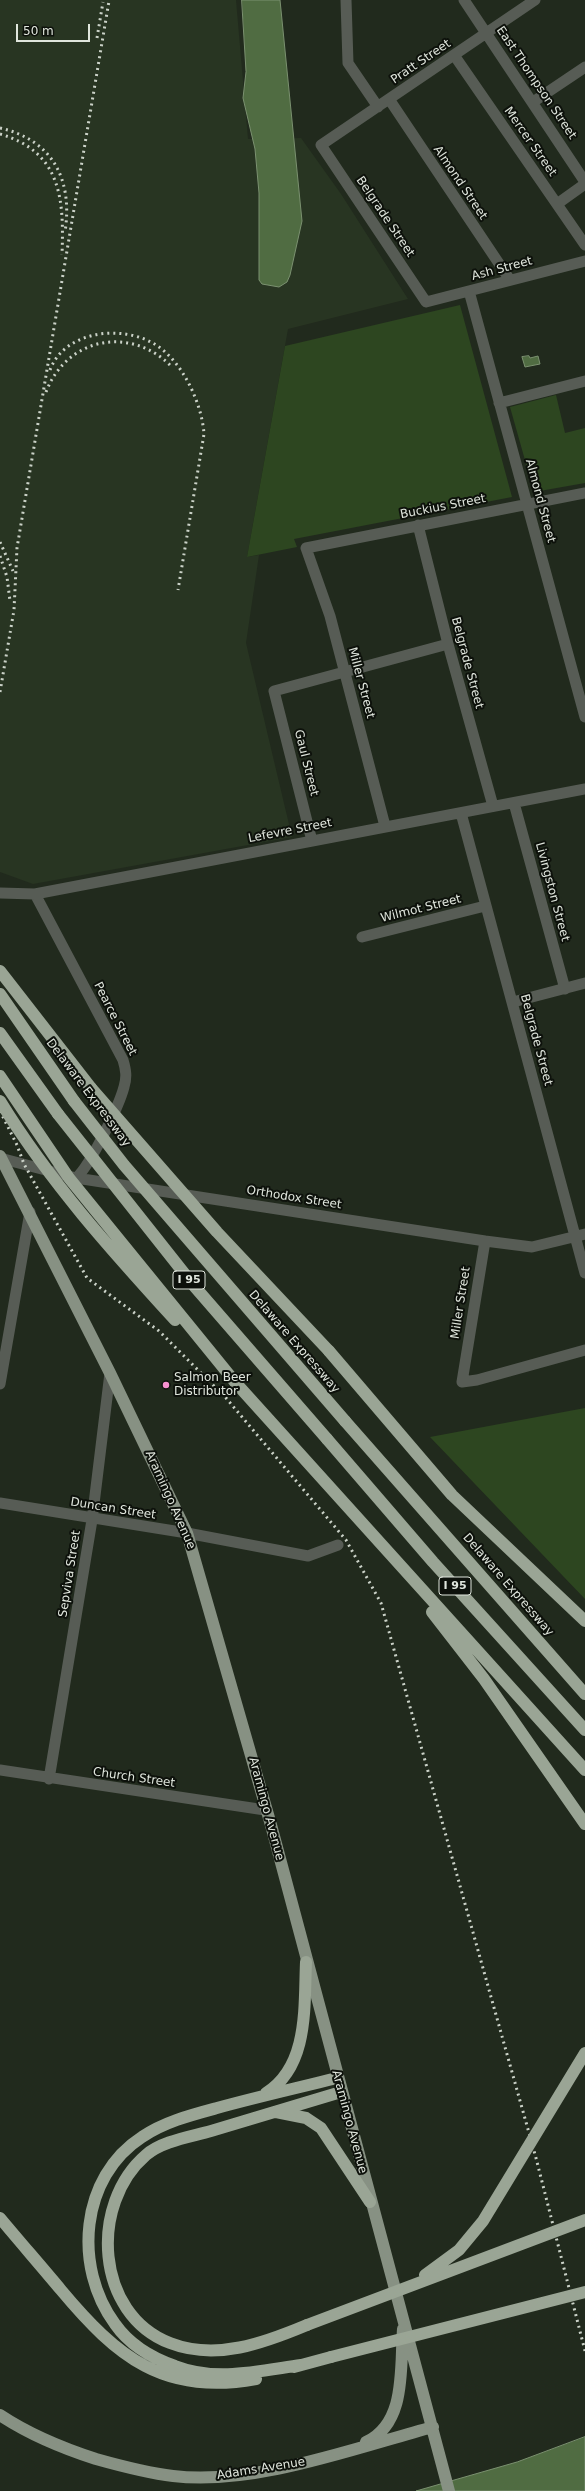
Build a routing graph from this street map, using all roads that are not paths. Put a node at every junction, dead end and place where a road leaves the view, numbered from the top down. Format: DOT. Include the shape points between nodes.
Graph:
graph roads {
  1 [pos="346,0"];
  2 [pos="464,0"];
  3 [pos="535,0"];
  4 [pos="486,33"];
  5 [pos="454,55"];
  6 [pos="585,67"];
  7 [pos="388,99"];
  8 [pos="534,102"];
  9 [pos="378,107"];
  10 [pos="321,145"];
  11 [pos="585,183"];
  12 [pos="557,204"];
  13 [pos="585,245"];
  14 [pos="585,261"];
  15 [pos="510,280"];
  16 [pos="469,291"];
  17 [pos="426,302"];
  18 [pos="585,381"];
  19 [pos="499,403"];
  20 [pos="585,493"];
  21 [pos="528,504"];
  22 [pos="418,525"];
  23 [pos="306,548"];
  24 [pos="448,644"];
  25 [pos="345,672"];
  26 [pos="585,717"];
  27 [pos="585,789"];
  28 [pos="514,803"];
  29 [pos="493,806"];
  30 [pos="461,813"];
  31 [pos="385,826"];
  32 [pos="312,841"];
  33 [pos="0,893"];
  34 [pos="35,894"];
  35 [pos="485,906"];
  36 [pos="362,937"];
  37 [pos="0,971"];
  38 [pos="585,983"];
  39 [pos="565,988"];
  40 [pos="0,994"];
  41 [pos="513,1002"];
  42 [pos="0,1033"];
  43 [pos="0,1076"];
  44 [pos="0,1101"];
  45 [pos="0,1155"];
  46 [pos="76,1178"];
  47 [pos="30,1212"];
  48 [pos="580,1236"];
  49 [pos="485,1241"];
  50 [pos="585,1273"];
  51 [pos="585,1350"];
  52 [pos="110,1373"];
  53 [pos="235,1382"];
  54 [pos="0,1384"];
  55 [pos="0,1503"];
  56 [pos="92,1520"];
  57 [pos="187,1533"];
  58 [pos="373,1535"];
  59 [pos="338,1545"];
  60 [pos="585,1621"];
  61 [pos="585,1694"];
  62 [pos="585,1730"];
  63 [pos="0,1770"];
  64 [pos="585,1770"];
  65 [pos="49,1779"];
  66 [pos="562,1793"];
  67 [pos="266,1810"];
  68 [pos="585,1824"];
  69 [pos="585,1833"];
  70 [pos="306,1962"];
  71 [pos="585,2053"];
  72 [pos="337,2078"];
  73 [pos="341,2092"];
  74 [pos="261,2096"];
  75 [pos="275,2112"];
  76 [pos="370,2202"];
  77 [pos="0,2218"];
  78 [pos="585,2220"];
  79 [pos="413,2284"];
  80 [pos="585,2292"];
  81 [pos="404,2320"];
  82 [pos="301,2365"];
  83 [pos="0,2415"];
  84 [pos="433,2428"];
  85 [pos="347,2450"];
  86 [pos="449,2491"];
  1 -- 9 [label="street" via="348,63"];
  2 -- 4 [label="street, East Thompson Street"];
  3 -- 4 [label="street, Pratt Street"];
  4 -- 5 [label="street, Pratt Street"];
  4 -- 8 [label="street, East Thompson Street"];
  5 -- 7 [label="street, Pratt Street"];
  5 -- 12 [label="street, Mercer Street"];
  6 -- 8 [label="street"];
  7 -- 9 [label="street, Pratt Street"];
  7 -- 15 [label="street, Almond Street"];
  8 -- 11 [label="street, East Thompson Street"];
  9 -- 10 [label="street, Pratt Street"];
  10 -- 17 [label="street, Belgrade Street"];
  11 -- 12 [label="street"];
  12 -- 13 [label="street, Mercer Street"];
  14 -- 15 [label="street, Ash Street"];
  15 -- 16 [label="street, Ash Street"];
  16 -- 17 [label="street, Ash Street"];
  16 -- 19 [label="street, Almond Street"];
  18 -- 19 [label="street"];
  19 -- 21 [label="street, Almond Street"];
  20 -- 21 [label="street, Buckius Street"];
  21 -- 22 [label="street, Buckius Street"];
  21 -- 26 [label="street, Almond Street"];
  22 -- 23 [label="street, Buckius Street"];
  22 -- 24 [label="street, Belgrade Street"];
  23 -- 25 [label="street, Miller Street" via="330,616"];
  24 -- 25 [label="street"];
  24 -- 29 [label="street, Belgrade Street"];
  25 -- 31 [label="street, Miller Street"];
  25 -- 32 [label="street, Gaul Street" via="274,691"];
  27 -- 28 [label="street, Lefevre Street"];
  28 -- 29 [label="street, Lefevre Street"];
  28 -- 39 [label="street, Livingston Street"];
  29 -- 30 [label="street, Lefevre Street"];
  30 -- 31 [label="street, Lefevre Street"];
  30 -- 35 [label="street, Belgrade Street"];
  31 -- 32 [label="street, Lefevre Street"];
  32 -- 34 [label="street, Lefevre Street"];
  33 -- 34 [label="street, Lefevre Street"];
  34 -- 46 [label="street, Pearce Street" via="127,1072 124,1088 99,1142 85,1170"];
  35 -- 36 [label="street, Wilmot Street"];
  35 -- 41 [label="street, Belgrade Street"];
  37 -- 60 [label="highway, bridge" via="91,1088 217,1232 329,1351 452,1495"];
  38 -- 39 [label="street"];
  39 -- 41 [label="street"];
  40 -- 61 [label="highway, Delaware Expressway / I 95, bridge" via="74,1101 129,1170"];
  41 -- 48 [label="street, Belgrade Street"];
  42 -- 62 [label="highway, I 95, bridge" via="58,1114 195,1287 433,1562"];
  43 -- 53 [label="highway, bridge" via="69,1178"];
  44 -- 53 [label="highway, bridge" via="69,1200 121,1262"];
  45 -- 46 [label="street, Orthodox Street"];
  45 -- 47 [label="main road, Aramingo Avenue"];
  46 -- 49 [label="street, Orthodox Street"];
  47 -- 52 [label="main road, Aramingo Avenue"];
  47 -- 54 [label="street"];
  48 -- 49 [label="street, Orthodox Street" via="532,1247"];
  48 -- 50 [label="street, Belgrade Street"];
  49 -- 51 [label="street, Miller Street" via="462,1382"];
  52 -- 56 [label="street, Sepviva Street"];
  52 -- 57 [label="main road, Aramingo Avenue"];
  53 -- 58 [label="highway"];
  55 -- 56 [label="street, Duncan Street"];
  56 -- 57 [label="street, Duncan Street"];
  56 -- 65 [label="street, Sepviva Street"];
  57 -- 59 [label="street, Duncan Street" via="308,1556"];
  57 -- 67 [label="main road, Aramingo Avenue"];
  58 -- 64 [label="highway"];
  58 -- 66 [label="highway" via="484,1679"];
  63 -- 65 [label="street, Church Street"];
  65 -- 67 [label="street, Church Street"];
  66 -- 68 [label="highway"];
  66 -- 69 [label="highway"];
  67 -- 70 [label="main road, Aramingo Avenue"];
  70 -- 72 [label="main road, Aramingo Avenue"];
  70 -- 74 [label="highway" via="303,2023 298,2050 284,2078"];
  71 -- 79 [label="highway, bridge" via="472,2237 444,2262"];
  72 -- 73 [label="main road, Aramingo Avenue"];
  72 -- 74 [label="highway"];
  73 -- 75 [label="highway"];
  73 -- 76 [label="main road, Aramingo Avenue"];
  74 -- 82 [label="highway" via="165,2124 141,2137 122,2154 107,2173 92,2203 88,2256 94,2282 105,2310 115,2325 138,2347 155,2358 176,2367 221,2375"];
  75 -- 76 [label="highway" via="306,2118 321,2128"];
  75 -- 79 [label="highway, bridge" via="178,2140 147,2154 134,2167 115,2199 108,2233 110,2271 120,2298 129,2313 144,2327 170,2343 192,2349 220,2351 273,2339"];
  76 -- 81 [label="main road, Aramingo Avenue"];
  77 -- 82 [label="highway" via="104,2339 128,2357 155,2371 182,2381 229,2383 260,2379"];
  78 -- 79 [label="highway, bridge"];
  80 -- 82 [label="highway, bridge"];
  81 -- 84 [label="main road, Aramingo Avenue"];
  81 -- 85 [label="main road" via="397,2406 380,2432"];
  83 -- 85 [label="main road, Adams Avenue" via="60,2447 112,2464 173,2476 236,2475"];
  84 -- 85 [label="main road, Adams Avenue"];
  84 -- 86 [label="main road, Aramingo Avenue"];
}
